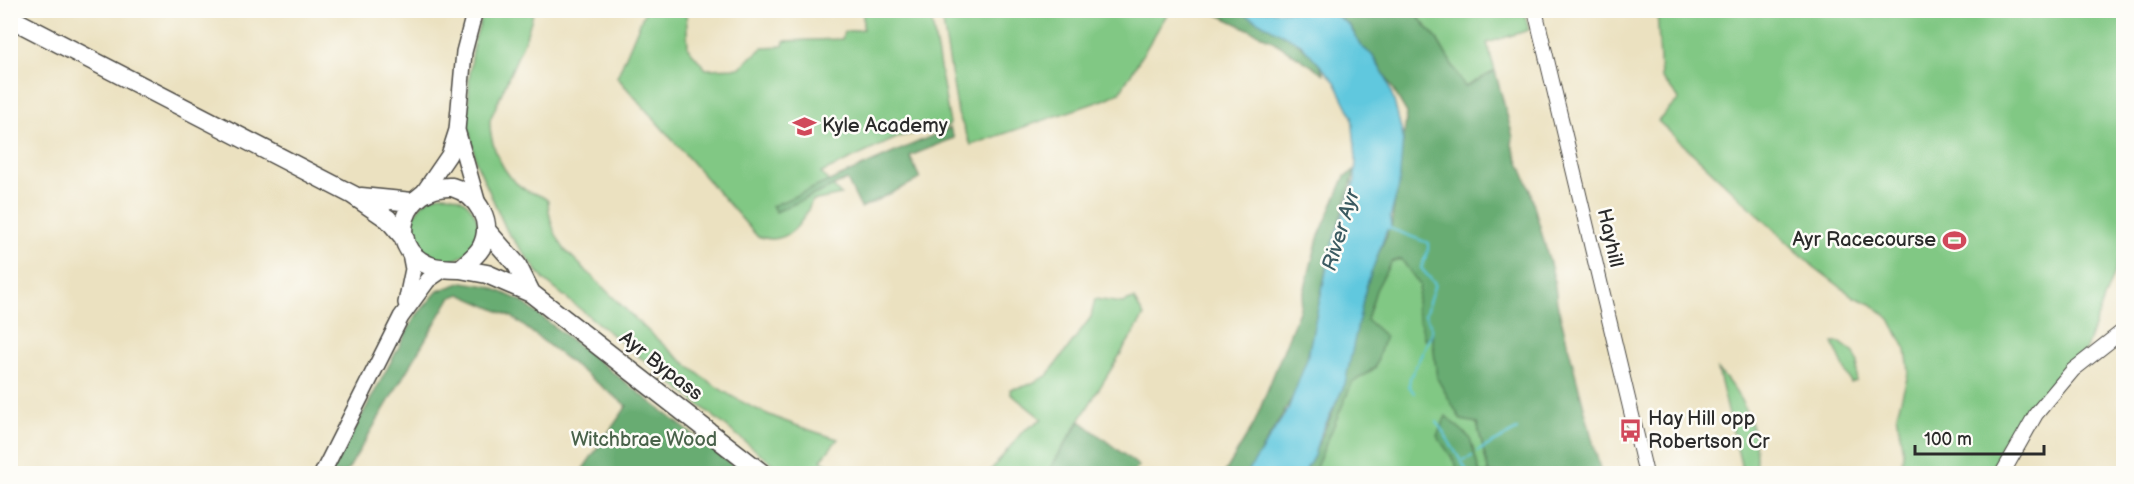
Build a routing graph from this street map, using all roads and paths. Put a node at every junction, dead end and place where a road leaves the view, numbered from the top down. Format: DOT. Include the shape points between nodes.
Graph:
graph roads {
  1 [pos="476,10"];
  2 [pos="1535,10"];
  3 [pos="10,18"];
  4 [pos="457,130"];
  5 [pos="353,195"];
  6 [pos="418,198"];
  7 [pos="478,204"];
  8 [pos="486,230"];
  9 [pos="407,244"];
  10 [pos="452,269"];
  11 [pos="531,293"];
  12 [pos="401,317"];
  13 [pos="2124,330"];
  14 [pos="322,474"];
  15 [pos="763,474"];
  16 [pos="1646,474"];
  17 [pos="2002,474"];
  1 -- 4 [label="main road" via="464,52"];
  2 -- 16 [label="street, Hayhill"];
  3 -- 5 [label="highway"];
  4 -- 6 [label="main road" via="448,155"];
  4 -- 7 [label="main road"];
  5 -- 6 [label="highway" via="372,199"];
  5 -- 9 [label="highway" via="388,219"];
  6 -- 7 [label="highway" via="436,188 452,188 461,190"];
  6 -- 9 [label="highway" via="404,221"];
  7 -- 8 [label="highway"];
  8 -- 10 [label="highway" via="480,249"];
  8 -- 11 [label="highway, Ayr Bypass" via="517,265"];
  9 -- 10 [label="highway" via="425,264"];
  9 -- 12 [label="main road" via="411,279"];
  10 -- 11 [label="highway, Ayr Bypass" via="487,274"];
  10 -- 12 [label="main road" via="428,280"];
  11 -- 15 [label="highway, Ayr Bypass"];
  12 -- 14 [label="main road"];
  13 -- 17 [label="street" via="2073,370 2036,414"];
}
